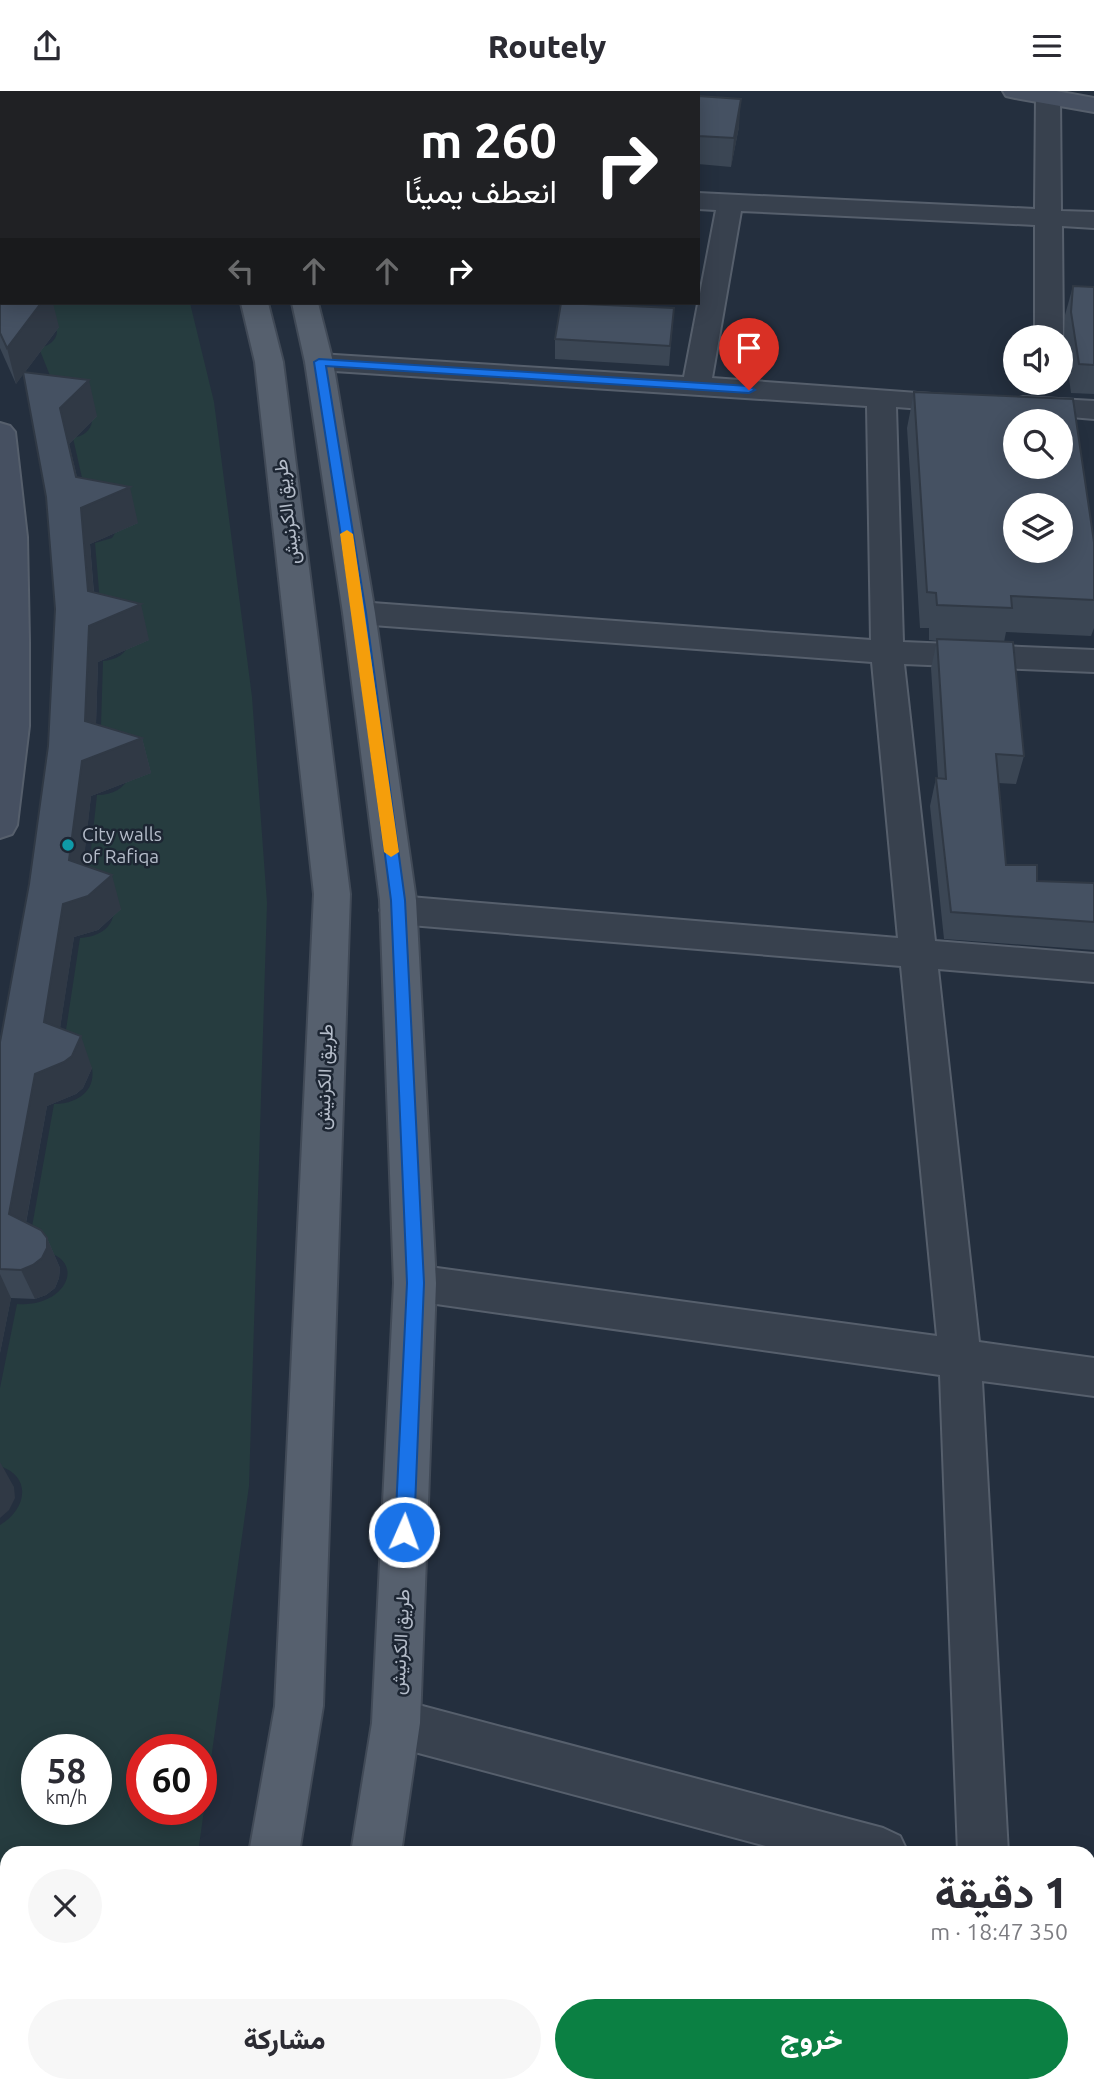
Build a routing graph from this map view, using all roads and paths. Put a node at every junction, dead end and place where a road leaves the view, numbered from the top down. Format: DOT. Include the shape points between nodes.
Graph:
graph roads {
  1 [pos="1027,93"];
  2 [pos="1094,105"];
  3 [pos="700,201"];
  4 [pos="730,202"];
  5 [pos="1047,218"];
  6 [pos="1094,220"];
  7 [pos="255,305"];
  8 [pos="305,305"];
  9 [pos="316,305"];
  10 [pos="1049,325"];
  11 [pos="319,362"];
  12 [pos="696,386"];
  13 [pos="1050,396"];
  14 [pos="881,398"];
  15 [pos="1094,410"];
  16 [pos="0,432"];
  17 [pos="4,489"];
  18 [pos="359,613"];
  19 [pos="887,652"];
  20 [pos="1094,660"];
  21 [pos="6,725"];
  22 [pos="0,825"];
  23 [pos="398,910"];
  24 [pos="917,954"];
  25 [pos="1094,968"];
  26 [pos="415,1283"];
  27 [pos="960,1358"];
  28 [pos="1094,1377"];
  29 [pos="396,1723"];
  30 [pos="275,1846"];
  31 [pos="377,1846"];
  32 [pos="857,1846"];
  33 [pos="983,1846"];
  1 -- 2 [label="street"];
  1 -- 5 [label="street"];
  3 -- 4 [label="street"];
  4 -- 5 [label="street"];
  4 -- 12 [label="street"];
  5 -- 6 [label="street"];
  5 -- 10 [label="street"];
  7 -- 30 [label="main road, طريق الكرنيش" via="269,362 332,894 299,1706"];
  8 -- 11 [label="main road, طريق الكرنيش"];
  9 -- 11 [label="street"];
  11 -- 12 [label="street"];
  11 -- 18 [label="main road, طريق الكرنيش"];
  12 -- 14 [label="street"];
  13 -- 14 [label="street" via="992,405"];
  13 -- 15 [label="street"];
  14 -- 19 [label="street"];
  16 -- 17 [label="street"];
  17 -- 21 [label="street" via="12,550"];
  18 -- 19 [label="street"];
  18 -- 23 [label="main road, طريق الكرنيش"];
  19 -- 20 [label="street"];
  19 -- 24 [label="street"];
  21 -- 22 [label="street"];
  23 -- 24 [label="street"];
  23 -- 26 [label="main road, طريق الكرنيش"];
  24 -- 25 [label="street"];
  24 -- 27 [label="street"];
  26 -- 27 [label="street"];
  26 -- 29 [label="main road, طريق الكرنيش"];
  27 -- 28 [label="street"];
  27 -- 33 [label="street"];
  29 -- 31 [label="main road, طريق الكرنيش"];
  29 -- 32 [label="street"];
}
